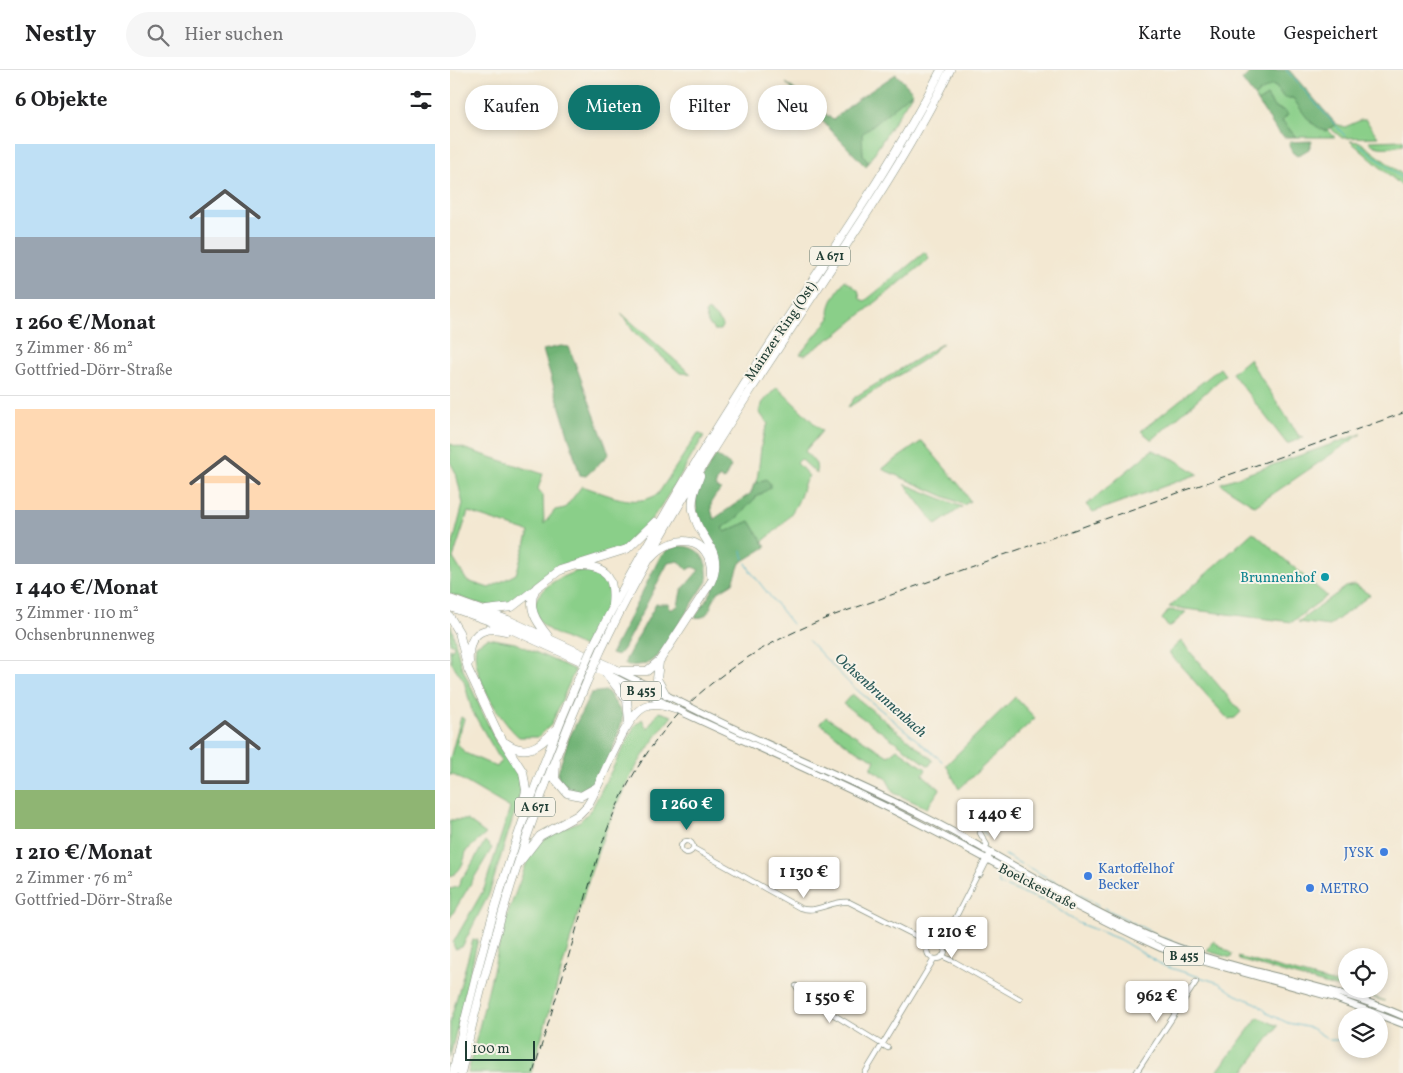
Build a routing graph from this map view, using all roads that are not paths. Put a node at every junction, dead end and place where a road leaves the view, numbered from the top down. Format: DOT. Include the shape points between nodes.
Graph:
graph roads {
  1 [pos="941,70"];
  2 [pos="950,70"];
  3 [pos="709,454"];
  4 [pos="665,511"];
  5 [pos="568,567"];
  6 [pos="637,578"];
  7 [pos="539,585"];
  8 [pos="705,592"];
  9 [pos="450,599"];
  10 [pos="450,606"];
  11 [pos="612,609"];
  12 [pos="482,610"];
  13 [pos="450,617"];
  14 [pos="523,634"];
  15 [pos="549,637"];
  16 [pos="660,660"];
  17 [pos="619,671"];
  18 [pos="605,672"];
  19 [pos="584,677"];
  20 [pos="473,678"];
  21 [pos="666,695"];
  22 [pos="678,710"];
  23 [pos="628,724"];
  24 [pos="557,728"];
  25 [pos="562,737"];
  26 [pos="502,740"];
  27 [pos="600,784"];
  28 [pos="980,833"];
  29 [pos="517,834"];
  30 [pos="693,848"];
  31 [pos="988,852"];
  32 [pos="986,861"];
  33 [pos="511,878"];
  34 [pos="951,924"];
  35 [pos="913,936"];
  36 [pos="940,943"];
  37 [pos="929,946"];
  38 [pos="943,954"];
  39 [pos="932,957"];
  40 [pos="1196,982"];
  41 [pos="796,986"];
  42 [pos="1020,998"];
  43 [pos="1403,1016"];
  44 [pos="1403,1024"];
  45 [pos="882,1044"];
  46 [pos="888,1048"];
  47 [pos="452,1073"];
  48 [pos="460,1073"];
  49 [pos="865,1073"];
  50 [pos="1136,1073"];
  1 -- 4 [label="highway, Mainzer Ring (Ost) / A 671" via="886,168"];
  2 -- 3 [label="highway, Mainzer Ring (Ost) / A 671" via="888,180"];
  3 -- 6 [label="highway, A 671"];
  3 -- 8 [label="highway" via="693,503 697,522 715,556 715,572"];
  4 -- 5 [label="highway" via="627,548"];
  4 -- 11 [label="highway, A 671"];
  5 -- 7 [label="highway"];
  5 -- 11 [label="highway" via="590,566 608,575 613,586"];
  6 -- 8 [label="highway" via="664,546 674,541 686,541 699,546 709,560 710,577"];
  6 -- 19 [label="highway, A 671, bridge"];
  7 -- 12 [label="highway" via="512,607"];
  7 -- 15 [label="highway" via="531,609"];
  8 -- 16 [label="highway"];
  9 -- 12 [label="highway, B 455"];
  10 -- 14 [label="highway, B 455"];
  11 -- 19 [label="highway, A 671, bridge" via="593,646"];
  12 -- 15 [label="highway, B 455"];
  13 -- 20 [label="highway" via="459,632"];
  14 -- 18 [label="highway, B 455"];
  14 -- 20 [label="highway" via="492,629 478,634 469,650"];
  15 -- 17 [label="highway, B 455"];
  16 -- 17 [label="highway" via="642,672"];
  16 -- 21 [label="highway" via="657,679"];
  17 -- 21 [label="main road, B 455"];
  18 -- 22 [label="main road, B 455"];
  18 -- 23 [label="highway" via="627,700"];
  19 -- 24 [label="highway, A 671"];
  19 -- 25 [label="highway, A 671"];
  20 -- 26 [label="highway"];
  21 -- 31 [label="main road, Boelckestraße / B 455, bridge" via="883,797"];
  22 -- 23 [label="highway" via="660,705 647,706 638,711"];
  22 -- 32 [label="main road, Boelckestraße / B 455, bridge" via="855,791"];
  23 -- 27 [label="highway"];
  24 -- 26 [label="highway" via="530,750 515,748"];
  24 -- 29 [label="highway, A 671"];
  25 -- 27 [label="highway" via="554,769 560,788 571,795 581,796"];
  25 -- 33 [label="highway, A 671"];
  26 -- 29 [label="highway" via="526,780"];
  27 -- 33 [label="highway" via="582,811 531,845"];
  28 -- 31 [label="street"];
  29 -- 47 [label="highway, A 671" via="492,912"];
  30 -- 35 [label="street" via="800,908 814,910 849,902"];
  31 -- 32 [label="street"];
  31 -- 43 [label="main road, Boelckestraße / B 455" via="1111,917 1181,949 1338,992"];
  32 -- 34 [label="street"];
  32 -- 44 [label="main road, Boelckestraße / B 455" via="1168,951 1335,998"];
  33 -- 48 [label="highway, A 671"];
  34 -- 35 [label="street" via="932,935"];
  34 -- 36 [label="street"];
  35 -- 37 [label="street"];
  36 -- 37 [label="street"];
  36 -- 38 [label="street"];
  37 -- 39 [label="street"];
  38 -- 39 [label="street"];
  38 -- 42 [label="street"];
  39 -- 45 [label="street"];
  40 -- 50 [label="street"];
  41 -- 45 [label="street" via="803,996"];
  45 -- 46 [label="street"];
  45 -- 49 [label="street"];
}
